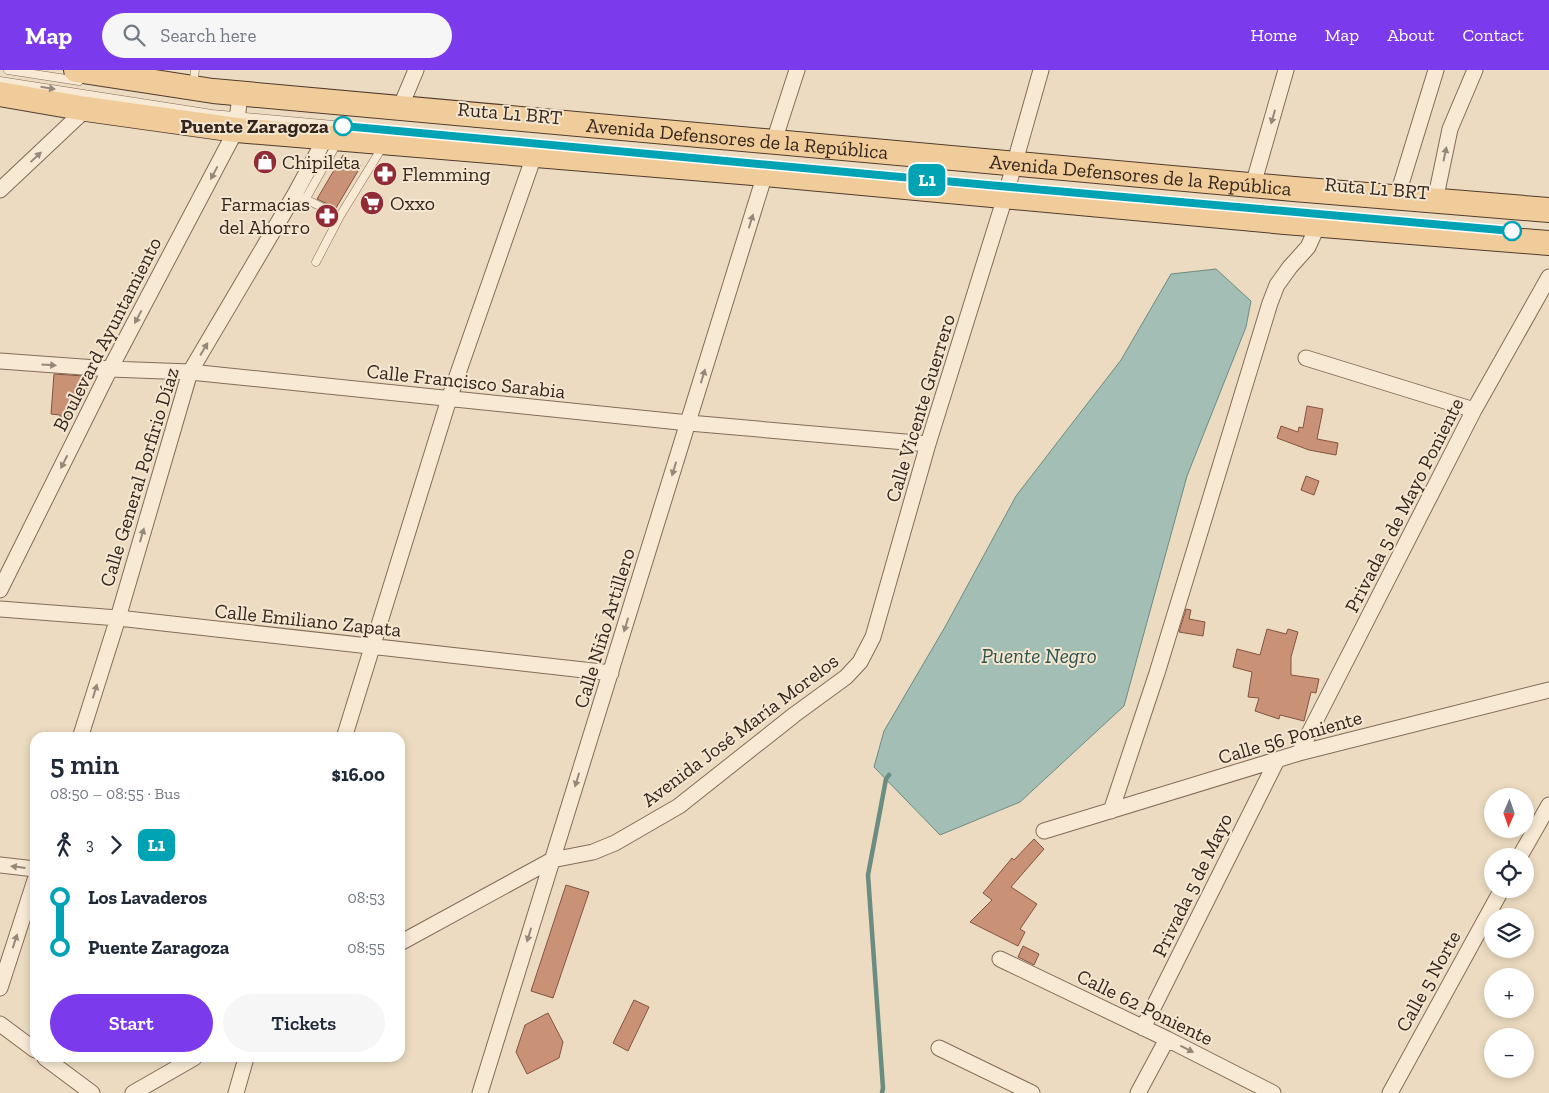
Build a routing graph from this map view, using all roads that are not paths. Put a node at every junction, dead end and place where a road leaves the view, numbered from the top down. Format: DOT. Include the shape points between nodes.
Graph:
graph roads {
  1 [pos="8,70"];
  2 [pos="416,70"];
  3 [pos="797,70"];
  4 [pos="1041,70"];
  5 [pos="1286,70"];
  6 [pos="1436,70"];
  7 [pos="1475,70"];
  8 [pos="92,74"];
  9 [pos="194,79"];
  10 [pos="0,81"];
  11 [pos="0,94"];
  12 [pos="400,108"];
  13 [pos="86,109"];
  14 [pos="239,109"];
  15 [pos="455,136"];
  16 [pos="774,141"];
  17 [pos="333,144"];
  18 [pos="378,149"];
  19 [pos="534,156"];
  20 [pos="765,174"];
  21 [pos="1009,180"];
  22 [pos="0,190"];
  23 [pos="1259,190"];
  24 [pos="300,197"];
  25 [pos="1397,197"];
  26 [pos="1435,201"];
  27 [pos="1373,204"];
  28 [pos="1549,210"];
  29 [pos="340,216"];
  30 [pos="1318,225"];
  31 [pos="1549,244"];
  32 [pos="316,262"];
  33 [pos="1549,277"];
  34 [pos="1306,358"];
  35 [pos="0,362"];
  36 [pos="110,370"];
  37 [pos="190,372"];
  38 [pos="449,399"];
  39 [pos="1474,410"];
  40 [pos="689,423"];
  41 [pos="928,444"];
  42 [pos="0,590"];
  43 [pos="0,609"];
  44 [pos="118,618"];
  45 [pos="372,647"];
  46 [pos="860,662"];
  47 [pos="611,673"];
  48 [pos="1549,690"];
  49 [pos="82,732"];
  50 [pos="346,732"];
  51 [pos="1300,754"];
  52 [pos="1277,760"];
  53 [pos="1549,804"];
  54 [pos="1111,811"];
  55 [pos="1044,831"];
  56 [pos="1524,848"];
  57 [pos="552,860"];
  58 [pos="0,864"];
  59 [pos="30,868"];
  60 [pos="30,895"];
  61 [pos="1497,898"];
  62 [pos="405,940"];
  63 [pos="1000,959"];
  64 [pos="0,988"];
  65 [pos="0,1024"];
  66 [pos="1143,1028"];
  67 [pos="1167,1039"];
  68 [pos="30,1046"];
  69 [pos="939,1048"];
  70 [pos="50,1062"];
  71 [pos="187,1062"];
  72 [pos="245,1062"];
  73 [pos="92,1093"];
  74 [pos="133,1093"];
  75 [pos="236,1093"];
  76 [pos="480,1093"];
  77 [pos="1032,1093"];
  78 [pos="1138,1093"];
  79 [pos="1273,1093"];
  80 [pos="1390,1093"];
  1 -- 8 [label="lane"];
  2 -- 12 [label="street"];
  3 -- 16 [label="street"];
  4 -- 21 [label="street, Calle Vicente Guerrero"];
  5 -- 23 [label="street, one-way"];
  6 -- 25 [label="street"];
  26 -- 7 [label="street, one-way" via="1450,129"];
  8 -- 9 [label="main road, Avenida Defensores de la República"];
  9 -- 14 [label="main road, Avenida Defensores de la República"];
  10 -- 14 [label="lane, Ruta L1 BRT, one-way" via="212,114"];
  11 -- 13 [label="main road, Avenida Defensores de la República"];
  12 -- 14 [label="main road, Avenida Defensores de la República"];
  12 -- 16 [label="main road, Avenida Defensores de la República"];
  13 -- 14 [label="main road, Avenida Defensores de la República"];
  22 -- 13 [label="street, one-way"];
  14 -- 15 [label="lane, Ruta L1 BRT"];
  14 -- 17 [label="main road, Avenida Defensores de la República"];
  14 -- 36 [label="street, Boulevard Ayuntamiento, one-way"];
  16 -- 21 [label="main road, Avenida Defensores de la República"];
  17 -- 18 [label="main road, Avenida Defensores de la República"];
  17 -- 24 [label="street, Calle General Porfirio Díaz"];
  18 -- 19 [label="main road, Avenida Defensores de la República"];
  18 -- 29 [label="lane"];
  19 -- 20 [label="main road, Avenida Defensores de la República"];
  19 -- 38 [label="street"];
  20 -- 21 [label="main road, Avenida Defensores de la República"];
  40 -- 20 [label="street, Calle Niño Artillero, one-way"];
  21 -- 23 [label="main road, Avenida Defensores de la República"];
  21 -- 30 [label="main road, Avenida Defensores de la República"];
  21 -- 41 [label="street, Calle Vicente Guerrero"];
  23 -- 25 [label="main road, Avenida Defensores de la República"];
  23 -- 27 [label="lane, Ruta L1 BRT"];
  24 -- 29 [label="lane"];
  37 -- 24 [label="street, Calle General Porfirio Díaz, one-way"];
  25 -- 26 [label="main road, Avenida Defensores de la República"];
  26 -- 28 [label="main road, Avenida Defensores de la República"];
  29 -- 32 [label="lane"];
  30 -- 31 [label="main road, Avenida Defensores de la República"];
  30 -- 54 [label="street" via="1308,247 1276,285"];
  33 -- 39 [label="street, Privada 5 de Mayo Poniente"];
  34 -- 39 [label="street"];
  35 -- 36 [label="street, Calle Francisco Sarabia, one-way"];
  36 -- 37 [label="street, Calle Francisco Sarabia"];
  36 -- 42 [label="street, Boulevard Ayuntamiento, one-way"];
  37 -- 38 [label="street, Calle Francisco Sarabia"];
  44 -- 37 [label="street, Calle General Porfirio Díaz, one-way"];
  38 -- 40 [label="street, Calle Francisco Sarabia"];
  38 -- 45 [label="street"];
  39 -- 51 [label="street, Privada 5 de Mayo Poniente"];
  40 -- 41 [label="street, Calle Francisco Sarabia"];
  40 -- 47 [label="street, Calle Niño Artillero, one-way"];
  41 -- 46 [label="street, Calle Vicente Guerrero" via="873,637"];
  43 -- 44 [label="street, Calle Emiliano Zapata"];
  44 -- 45 [label="street, Calle Emiliano Zapata"];
  49 -- 44 [label="street, Calle General Porfirio Díaz, one-way"];
  45 -- 47 [label="street, Calle Emiliano Zapata"];
  45 -- 50 [label="street"];
  46 -- 57 [label="street, Avenida José María Morelos" via="846,677 679,806 615,843 593,852"];
  47 -- 57 [label="street, Calle Niño Artillero, one-way"];
  48 -- 51 [label="street, Calle 56 Poniente"];
  51 -- 52 [label="street, Calle 56 Poniente"];
  52 -- 54 [label="street, Calle 56 Poniente"];
  52 -- 66 [label="street, Privada 5 de Mayo"];
  53 -- 56 [label="street"];
  54 -- 55 [label="street, Calle 56 Poniente"];
  57 -- 62 [label="street, Avenida José María Morelos"];
  57 -- 76 [label="street, Calle Niño Artillero, one-way"];
  59 -- 58 [label="street, one-way"];
  64 -- 60 [label="street, one-way"];
  61 -- 80 [label="street, Calle 5 Norte"];
  63 -- 66 [label="street, Calle 62 Poniente"];
  65 -- 68 [label="street"];
  66 -- 67 [label="street, Calle 62 Poniente"];
  67 -- 78 [label="street"];
  67 -- 79 [label="street, Calle 62 Poniente, one-way"];
  69 -- 77 [label="street"];
  70 -- 73 [label="street"];
  71 -- 74 [label="street"];
  72 -- 75 [label="street"];
}
